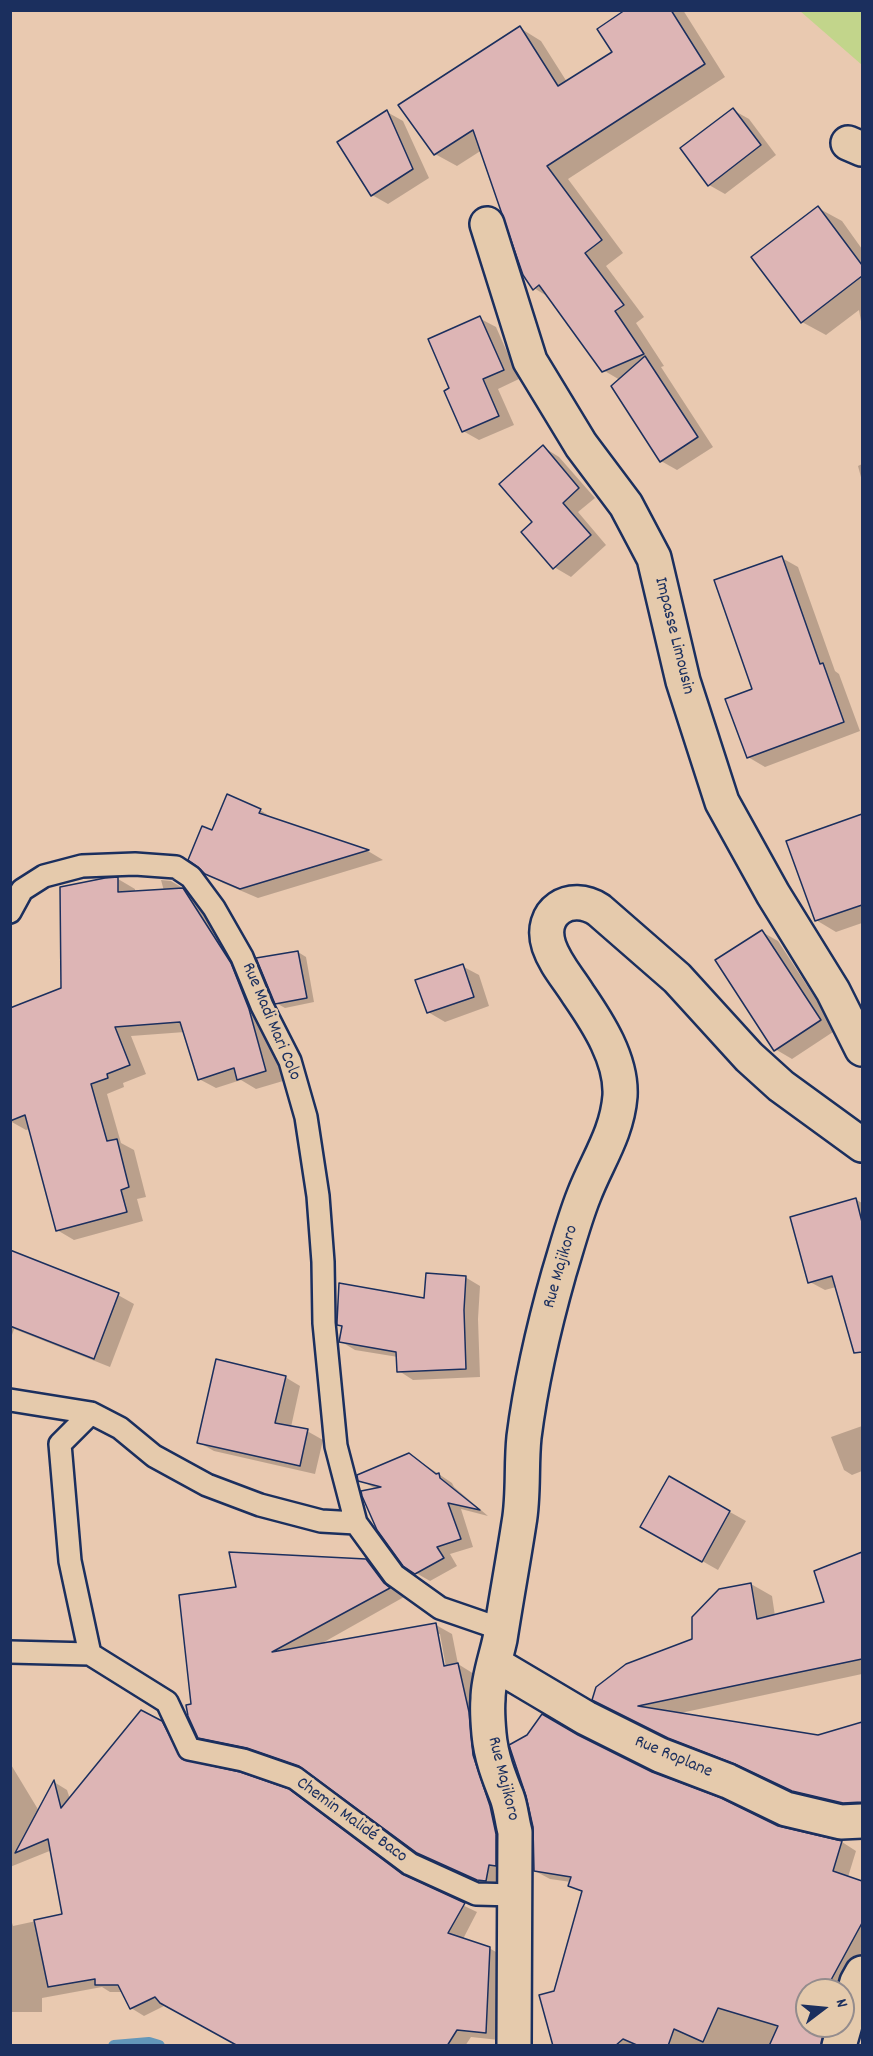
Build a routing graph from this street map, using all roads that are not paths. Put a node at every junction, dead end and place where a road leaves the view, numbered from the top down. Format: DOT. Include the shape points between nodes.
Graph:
graph roads {
  1 [pos="487,224"];
  2 [pos="10,912"];
  3 [pos="862,1050"];
  4 [pos="862,1145"];
  5 [pos="10,1400"];
  6 [pos="90,1413"];
  7 [pos="356,1523"];
  8 [pos="501,1629"];
  9 [pos="10,1652"];
  10 [pos="90,1654"];
  11 [pos="495,1664"];
  12 [pos="862,1821"];
  13 [pos="515,1895"];
  14 [pos="862,1973"];
  15 [pos="514,2046"];
  16 [pos="839,2046"];
  1 -- 3 [label="street, Impasse Limousin" via="530,361 581,445 626,506 654,558 683,681 722,802 833,992"];
  2 -- 7 [label="lane, Rue Madi Mari Colo" via="22,890 44,876 82,866 135,864 176,867 191,877 220,918 290,1061 306,1117 318,1196 324,1323 336,1446"];
  4 -- 8 [label="street, Rue Majikoro" via="780,1086 677,978 599,910 578,901 556,910 546,932 549,945 616,1063 620,1093 617,1123 584,1196 541,1343 524,1438 520,1519"];
  5 -- 6 [label="lane"];
  6 -- 7 [label="lane" via="120,1428 154,1456 207,1485 260,1505 321,1521"];
  6 -- 10 [label="lane" via="60,1444 70,1561"];
  7 -- 8 [label="lane" via="394,1575 441,1608"];
  8 -- 11 [label="street, Rue Majikoro"];
  9 -- 10 [label="lane"];
  10 -- 13 [label="lane, Chemin Malidé Baco" via="167,1702 189,1749 243,1760 295,1778 410,1864 476,1894"];
  11 -- 12 [label="street, Rue Roplane" via="586,1719 786,1809 841,1822"];
  11 -- 13 [label="street, Rue Majikoro" via="488,1696 489,1736 515,1832"];
  13 -- 15 [label="street, Rue Majikoro"];
  14 -- 16 [label="street"];
}
